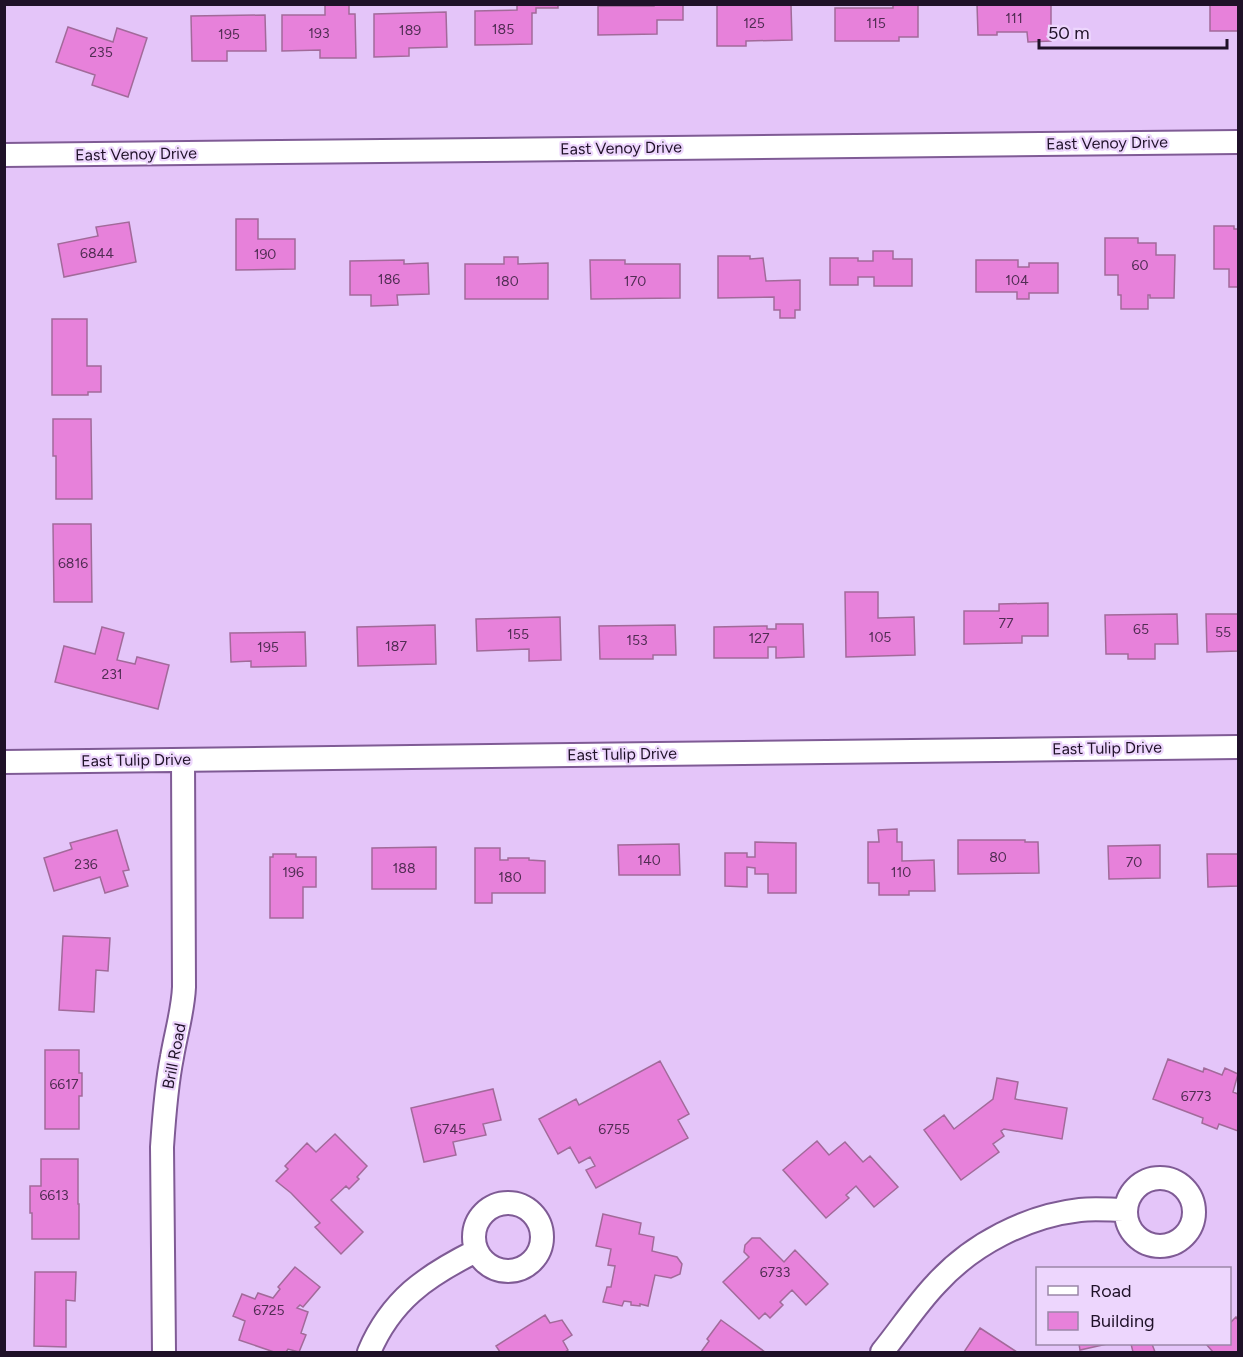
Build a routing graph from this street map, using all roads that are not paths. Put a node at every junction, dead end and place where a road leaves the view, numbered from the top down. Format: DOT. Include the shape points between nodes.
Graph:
graph roads {
  1 [pos="1239,142"];
  2 [pos="4,155"];
  3 [pos="1239,747"];
  4 [pos="183,760"];
  5 [pos="4,762"];
  6 [pos="1126,1210"];
  7 [pos="476,1251"];
  8 [pos="164,1353"];
  9 [pos="369,1353"];
  10 [pos="882,1353"];
  1 -- 2 [label="street, East Venoy Drive"];
  3 -- 4 [label="street, East Tulip Drive"];
  4 -- 5 [label="street, East Tulip Drive"];
  4 -- 8 [label="street, Brill Road" via="184,1004 172,1057 162,1147"];
  6 -- 10 [label="street" via="1081,1210 1046,1217 981,1246 936,1284"];
  7 -- 9 [label="street" via="447,1266 407,1296 383,1324"];
}
